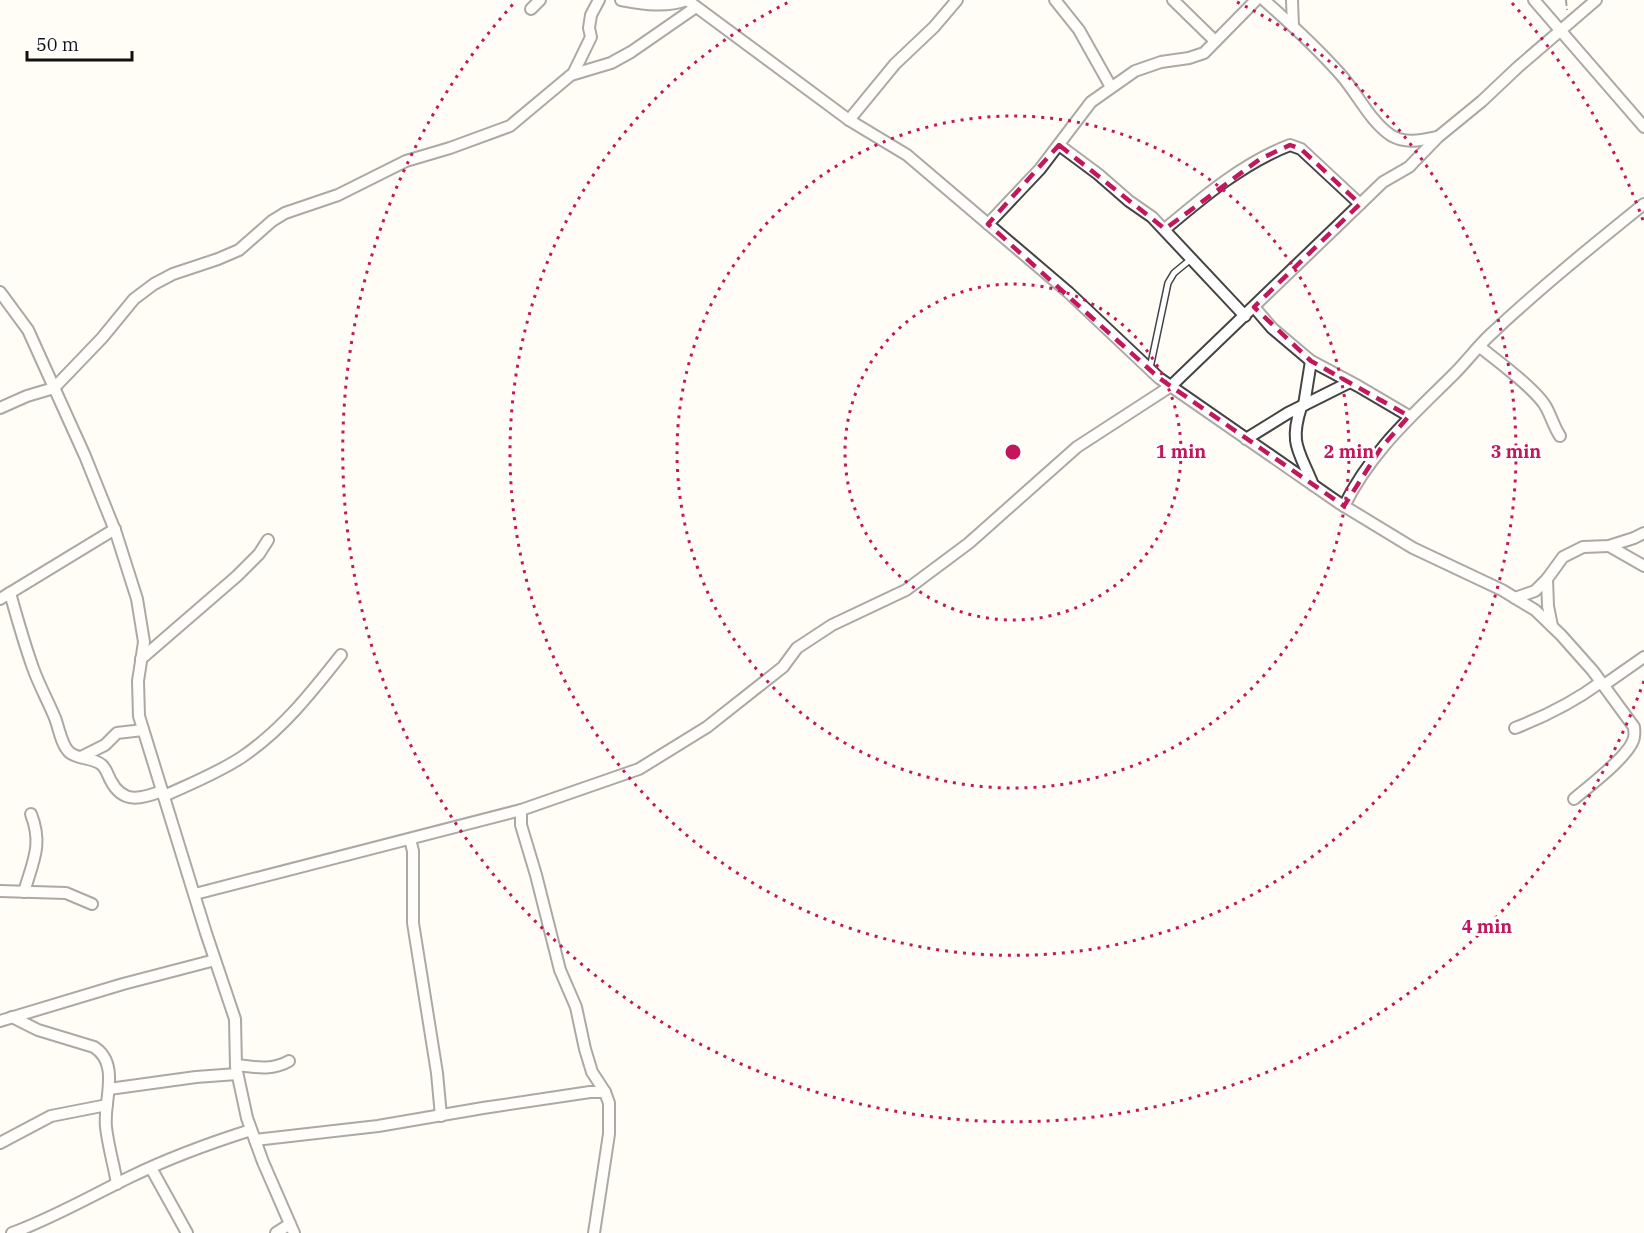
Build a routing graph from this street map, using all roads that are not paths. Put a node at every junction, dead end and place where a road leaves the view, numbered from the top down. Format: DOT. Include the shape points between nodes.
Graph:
graph roads {
  1 [pos="540,0"];
  2 [pos="599,0"];
  3 [pos="621,0"];
  4 [pos="957,0"];
  5 [pos="1055,0"];
  6 [pos="1173,0"];
  7 [pos="1256,0"];
  8 [pos="1264,0"];
  9 [pos="1292,0"];
  10 [pos="1534,0"];
  11 [pos="1596,0"];
  12 [pos="690,2"];
  13 [pos="531,9"];
  14 [pos="1293,26"];
  15 [pos="1562,31"];
  16 [pos="1215,41"];
  17 [pos="573,74"];
  18 [pos="1110,87"];
  19 [pos="849,120"];
  20 [pos="1644,127"];
  21 [pos="1438,137"];
  22 [pos="1059,145"];
  23 [pos="1360,204"];
  24 [pos="1644,204"];
  25 [pos="988,224"];
  26 [pos="1165,229"];
  27 [pos="1191,259"];
  28 [pos="0,292"];
  29 [pos="1254,307"];
  30 [pos="1245,316"];
  31 [pos="1480,347"];
  32 [pos="1311,361"];
  33 [pos="1150,370"];
  34 [pos="1350,382"];
  35 [pos="1172,386"];
  36 [pos="54,388"];
  37 [pos="1303,406"];
  38 [pos="0,408"];
  39 [pos="1409,416"];
  40 [pos="1560,436"];
  41 [pos="1245,439"];
  42 [pos="1312,485"];
  43 [pos="1344,506"];
  44 [pos="115,529"];
  45 [pos="1644,532"];
  46 [pos="268,540"];
  47 [pos="1609,546"];
  48 [pos="1644,566"];
  49 [pos="1547,579"];
  50 [pos="5,596"];
  51 [pos="1515,598"];
  52 [pos="1552,627"];
  53 [pos="341,655"];
  54 [pos="1644,657"];
  55 [pos="141,659"];
  56 [pos="1603,684"];
  57 [pos="1515,728"];
  58 [pos="143,730"];
  59 [pos="81,757"];
  60 [pos="163,793"];
  61 [pos="1574,799"];
  62 [pos="522,810"];
  63 [pos="31,814"];
  64 [pos="410,839"];
  65 [pos="0,891"];
  66 [pos="24,892"];
  67 [pos="195,894"];
  68 [pos="92,904"];
  69 [pos="215,960"];
  70 [pos="12,1017"];
  71 [pos="0,1021"];
  72 [pos="289,1061"];
  73 [pos="236,1070"];
  74 [pos="109,1089"];
  75 [pos="605,1092"];
  76 [pos="106,1106"];
  77 [pos="441,1116"];
  78 [pos="253,1135"];
  79 [pos="0,1143"];
  80 [pos="151,1168"];
  81 [pos="117,1184"];
  82 [pos="292,1229"];
  83 [pos="12,1233"];
  84 [pos="187,1233"];
  85 [pos="276,1233"];
  86 [pos="594,1233"];
  1 -- 13 [label="street"];
  2 -- 17 [label="street" via="591,15 591,37"];
  3 -- 12 [label="street" via="654,5"];
  4 -- 19 [label="street" via="895,64"];
  5 -- 18 [label="street" via="1079,30"];
  6 -- 16 [label="street"];
  7 -- 16 [label="street"];
  8 -- 14 [label="street"];
  9 -- 14 [label="street"];
  10 -- 15 [label="street"];
  11 -- 15 [label="street"];
  12 -- 17 [label="street" via="621,58"];
  12 -- 19 [label="street"];
  14 -- 21 [label="street" via="1343,76 1392,136 1411,142"];
  15 -- 20 [label="street"];
  15 -- 21 [label="street"];
  16 -- 18 [label="street" via="1204,53 1135,71"];
  17 -- 36 [label="street" via="510,126 406,161 338,195 285,213 239,250 154,284 134,299"];
  18 -- 22 [label="street" via="1091,102"];
  19 -- 25 [label="street" via="907,155"];
  21 -- 23 [label="street" via="1409,167"];
  22 -- 25 [label="street"];
  22 -- 26 [label="street"];
  23 -- 26 [label="street" via="1301,149 1290,145 1234,175"];
  23 -- 29 [label="street"];
  24 -- 31 [label="street" via="1539,291"];
  25 -- 33 [label="street" via="1068,292"];
  26 -- 27 [label="street"];
  27 -- 30 [label="street"];
  27 -- 33 [label="lane" via="1168,283"];
  28 -- 36 [label="street" via="28,330"];
  29 -- 30 [label="street"];
  29 -- 32 [label="street"];
  30 -- 35 [label="street"];
  31 -- 39 [label="street"];
  31 -- 40 [label="street" via="1546,406"];
  32 -- 34 [label="street"];
  32 -- 37 [label="street"];
  33 -- 35 [label="street"];
  34 -- 37 [label="street"];
  34 -- 39 [label="street"];
  35 -- 41 [label="street"];
  35 -- 62 [label="street" via="1077,447 969,543 906,590 831,625 797,648 783,667 707,727 639,769"];
  36 -- 38 [label="street"];
  36 -- 44 [label="street"];
  37 -- 41 [label="street"];
  37 -- 42 [label="street" via="1294,433"];
  39 -- 43 [label="street" via="1381,448"];
  41 -- 42 [label="street"];
  42 -- 43 [label="street"];
  43 -- 51 [label="street" via="1413,548"];
  44 -- 50 [label="street"];
  44 -- 55 [label="street" via="137,599 144,642"];
  45 -- 47 [label="street"];
  46 -- 55 [label="street" via="237,576"];
  47 -- 48 [label="street"];
  47 -- 49 [label="street" via="1583,547 1563,557"];
  49 -- 51 [label="street" via="1535,591"];
  49 -- 52 [label="street"];
  50 -- 59 [label="street" via="64,744"];
  51 -- 52 [label="street"];
  52 -- 56 [label="street"];
  53 -- 60 [label="street" via="293,714 264,741 240,759"];
  54 -- 56 [label="street"];
  55 -- 58 [label="street" via="138,681"];
  56 -- 57 [label="street"];
  56 -- 61 [label="street" via="1629,718 1635,736 1620,758"];
  58 -- 59 [label="street" via="117,733 105,745"];
  58 -- 60 [label="street"];
  59 -- 60 [label="street" via="99,762 122,795"];
  60 -- 67 [label="street"];
  62 -- 64 [label="street"];
  62 -- 75 [label="street" via="521,825 560,970 576,1007 592,1072"];
  63 -- 66 [label="street" via="38,836"];
  64 -- 67 [label="street"];
  64 -- 77 [label="street" via="413,923"];
  65 -- 66 [label="street"];
  66 -- 68 [label="street" via="66,893"];
  67 -- 69 [label="street"];
  69 -- 70 [label="street"];
  69 -- 73 [label="street" via="235,1019"];
  70 -- 71 [label="street"];
  70 -- 74 [label="street" via="101,1052"];
  72 -- 73 [label="street"];
  73 -- 74 [label="street"];
  73 -- 78 [label="street"];
  74 -- 76 [label="street"];
  75 -- 77 [label="street"];
  75 -- 86 [label="street" via="609,1134"];
  76 -- 79 [label="street" via="51,1116"];
  76 -- 81 [label="street"];
  77 -- 78 [label="street" via="378,1126"];
  78 -- 80 [label="street" via="204,1145"];
  78 -- 82 [label="street"];
  80 -- 81 [label="street"];
  80 -- 84 [label="street"];
  81 -- 83 [label="street"];
  82 -- 85 [label="street"];
}
